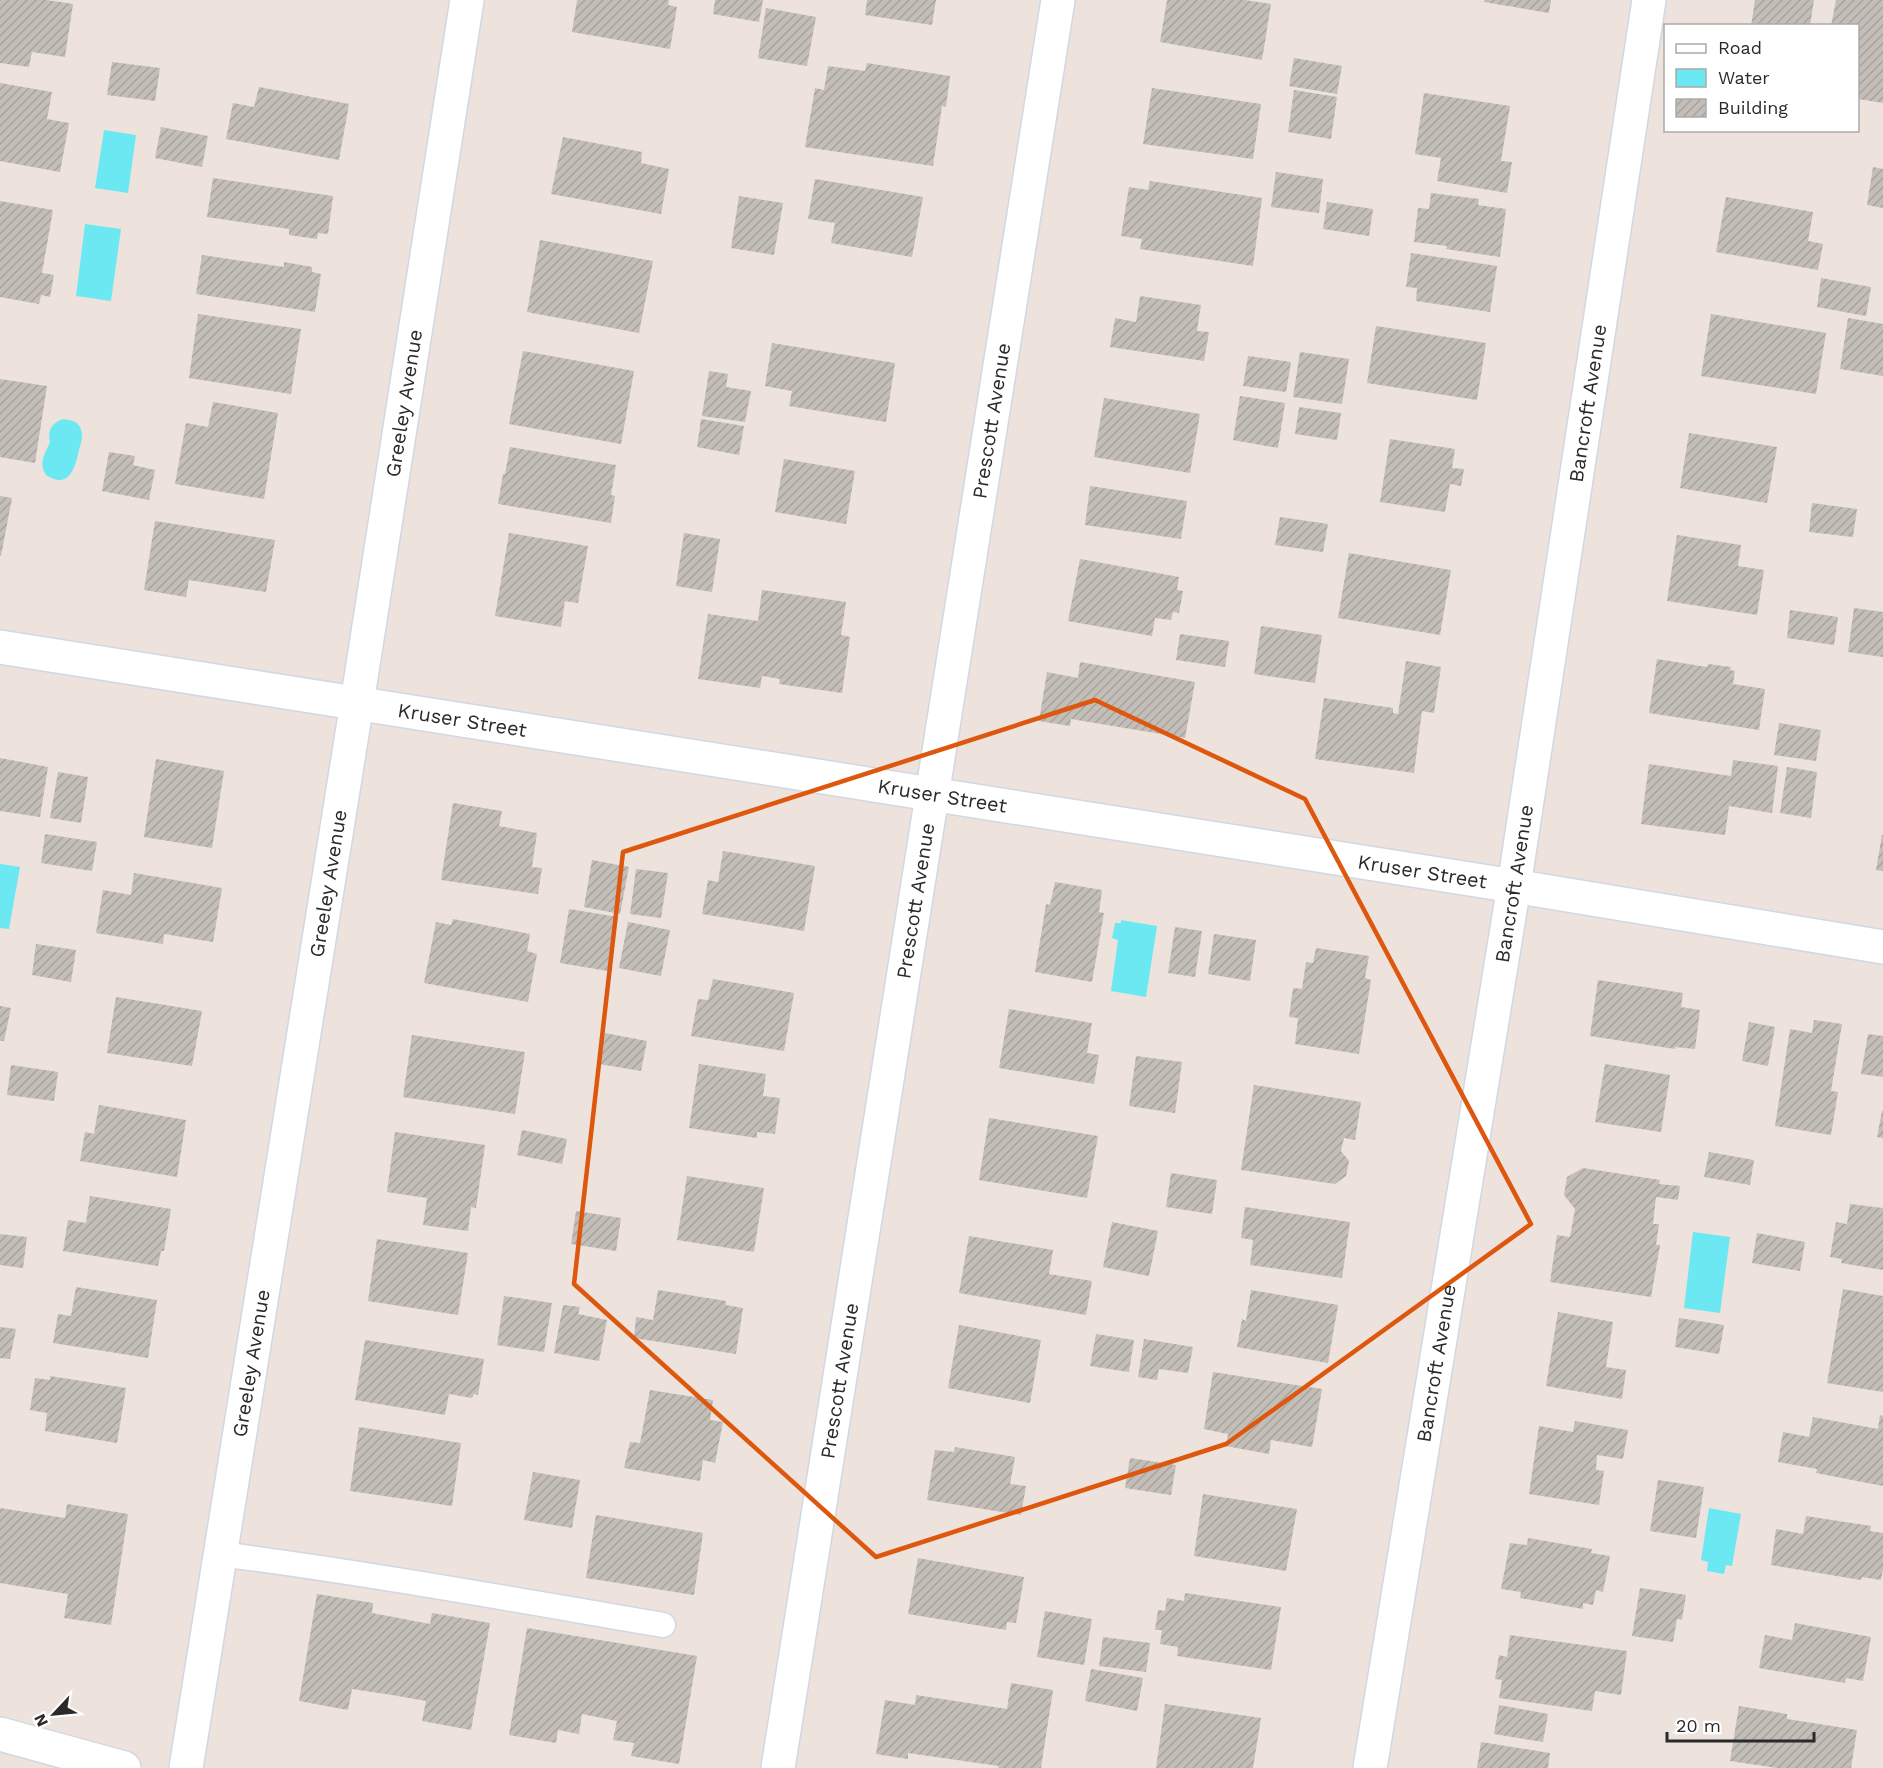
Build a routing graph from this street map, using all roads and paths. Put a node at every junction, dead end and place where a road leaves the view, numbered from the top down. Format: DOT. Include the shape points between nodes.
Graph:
graph roads {
  1 [pos="467,0"];
  2 [pos="1058,0"];
  3 [pos="1649,0"];
  4 [pos="0,647"];
  5 [pos="357,703"];
  6 [pos="933,794"];
  7 [pos="1514,886"];
  8 [pos="1883,947"];
  9 [pos="220,1554"];
  10 [pos="663,1625"];
  11 [pos="0,1734"];
  12 [pos="124,1768"];
  13 [pos="186,1768"];
  14 [pos="778,1768"];
  15 [pos="1370,1768"];
  1 -- 5 [label="street, Greeley Avenue"];
  2 -- 6 [label="street, Prescott Avenue"];
  3 -- 7 [label="street, Bancroft Avenue"];
  4 -- 5 [label="street, Kruser Street"];
  5 -- 6 [label="street, Kruser Street"];
  5 -- 9 [label="street, Greeley Avenue"];
  6 -- 7 [label="street, Kruser Street"];
  6 -- 14 [label="street, Prescott Avenue"];
  7 -- 8 [label="street, Kruser Street"];
  7 -- 15 [label="street, Bancroft Avenue"];
  9 -- 10 [label="lane"];
  9 -- 13 [label="street, Greeley Avenue"];
  11 -- 12 [label="street"];
}
